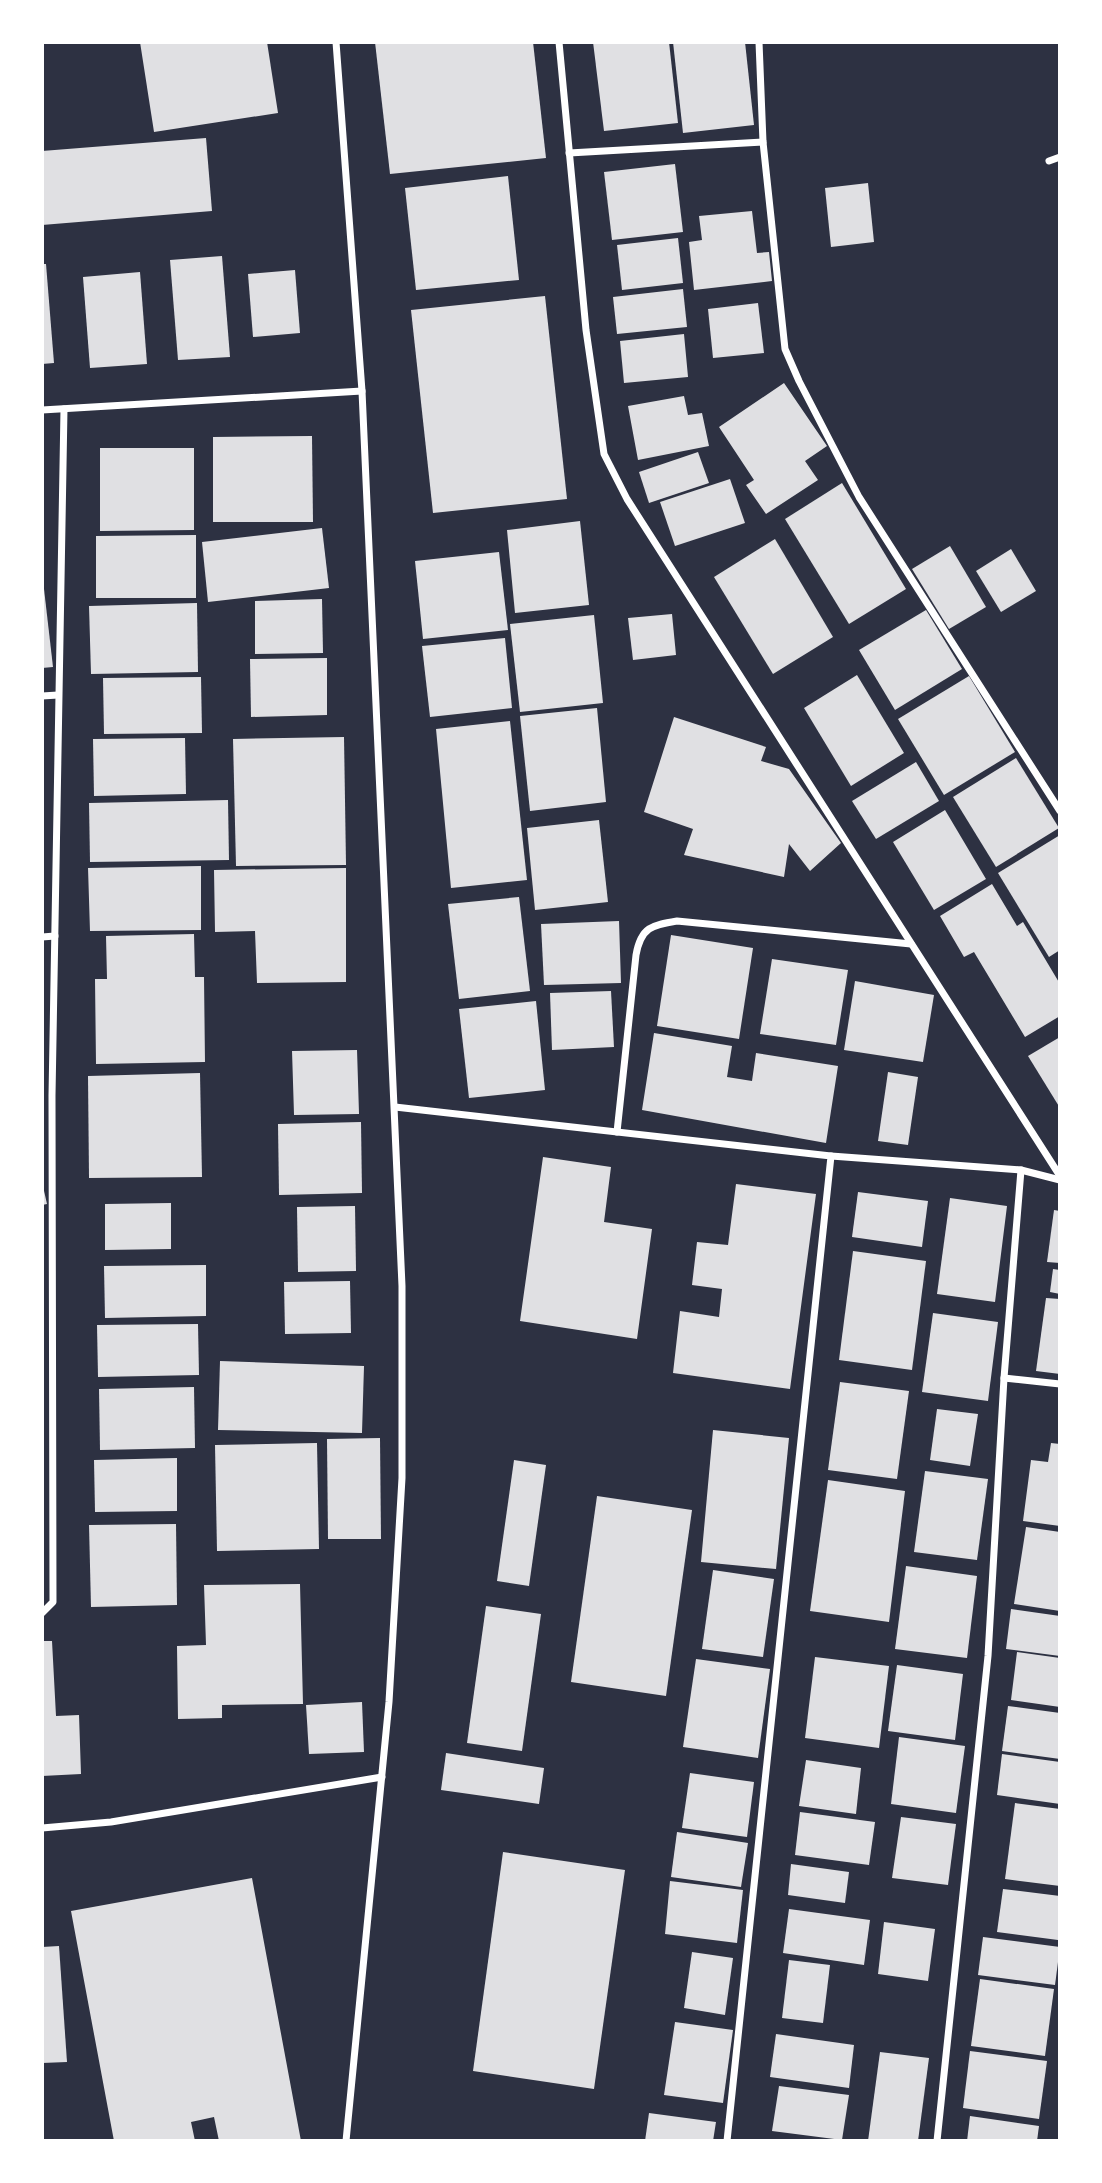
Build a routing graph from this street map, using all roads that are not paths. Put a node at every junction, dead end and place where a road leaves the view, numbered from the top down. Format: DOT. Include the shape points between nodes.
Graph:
graph roads {
  1 [pos="336,42"];
  2 [pos="559,42"];
  3 [pos="759,42"];
  4 [pos="763,142"];
  5 [pos="569,153"];
  6 [pos="1060,157"];
  7 [pos="1049,161"];
  8 [pos="362,391"];
  9 [pos="64,409"];
  10 [pos="42,410"];
  11 [pos="58,695"];
  12 [pos="42,696"];
  13 [pos="1060,811"];
  14 [pos="55,936"];
  15 [pos="42,937"];
  16 [pos="911,944"];
  17 [pos="52,1096"];
  18 [pos="42,1097"];
  19 [pos="395,1107"];
  20 [pos="617,1132"];
  21 [pos="831,1156"];
  22 [pos="1021,1170"];
  23 [pos="1060,1178"];
  24 [pos="52,1334"];
  25 [pos="42,1336"];
  26 [pos="1004,1378"];
  27 [pos="1060,1384"];
  28 [pos="42,1613"];
  29 [pos="382,1777"];
  30 [pos="42,1828"];
  31 [pos="346,2141"];
  32 [pos="727,2141"];
  33 [pos="937,2141"];
  1 -- 8 [label="street"];
  2 -- 5 [label="street"];
  3 -- 4 [label="street"];
  4 -- 5 [label="street"];
  4 -- 13 [label="street" via="785,349 799,381 859,497"];
  5 -- 16 [label="street" via="586,330 604,454 627,499"];
  6 -- 7 [label="street"];
  8 -- 9 [label="street"];
  8 -- 19 [label="street"];
  9 -- 10 [label="street"];
  9 -- 11 [label="street"];
  11 -- 12 [label="street"];
  11 -- 14 [label="street"];
  14 -- 15 [label="street"];
  14 -- 17 [label="street"];
  16 -- 20 [label="street" via="677,921 654,924 638,941"];
  16 -- 23 [label="street"];
  17 -- 18 [label="street"];
  17 -- 24 [label="street"];
  19 -- 20 [label="street"];
  19 -- 29 [label="street" via="402,1286 402,1478"];
  20 -- 21 [label="street"];
  21 -- 22 [label="street"];
  21 -- 32 [label="street"];
  22 -- 23 [label="street"];
  22 -- 26 [label="street"];
  24 -- 25 [label="street"];
  24 -- 28 [label="street" via="53,1602"];
  26 -- 27 [label="street"];
  26 -- 33 [label="street" via="988,1656"];
  29 -- 30 [label="street" via="111,1822"];
  29 -- 31 [label="street"];
}
